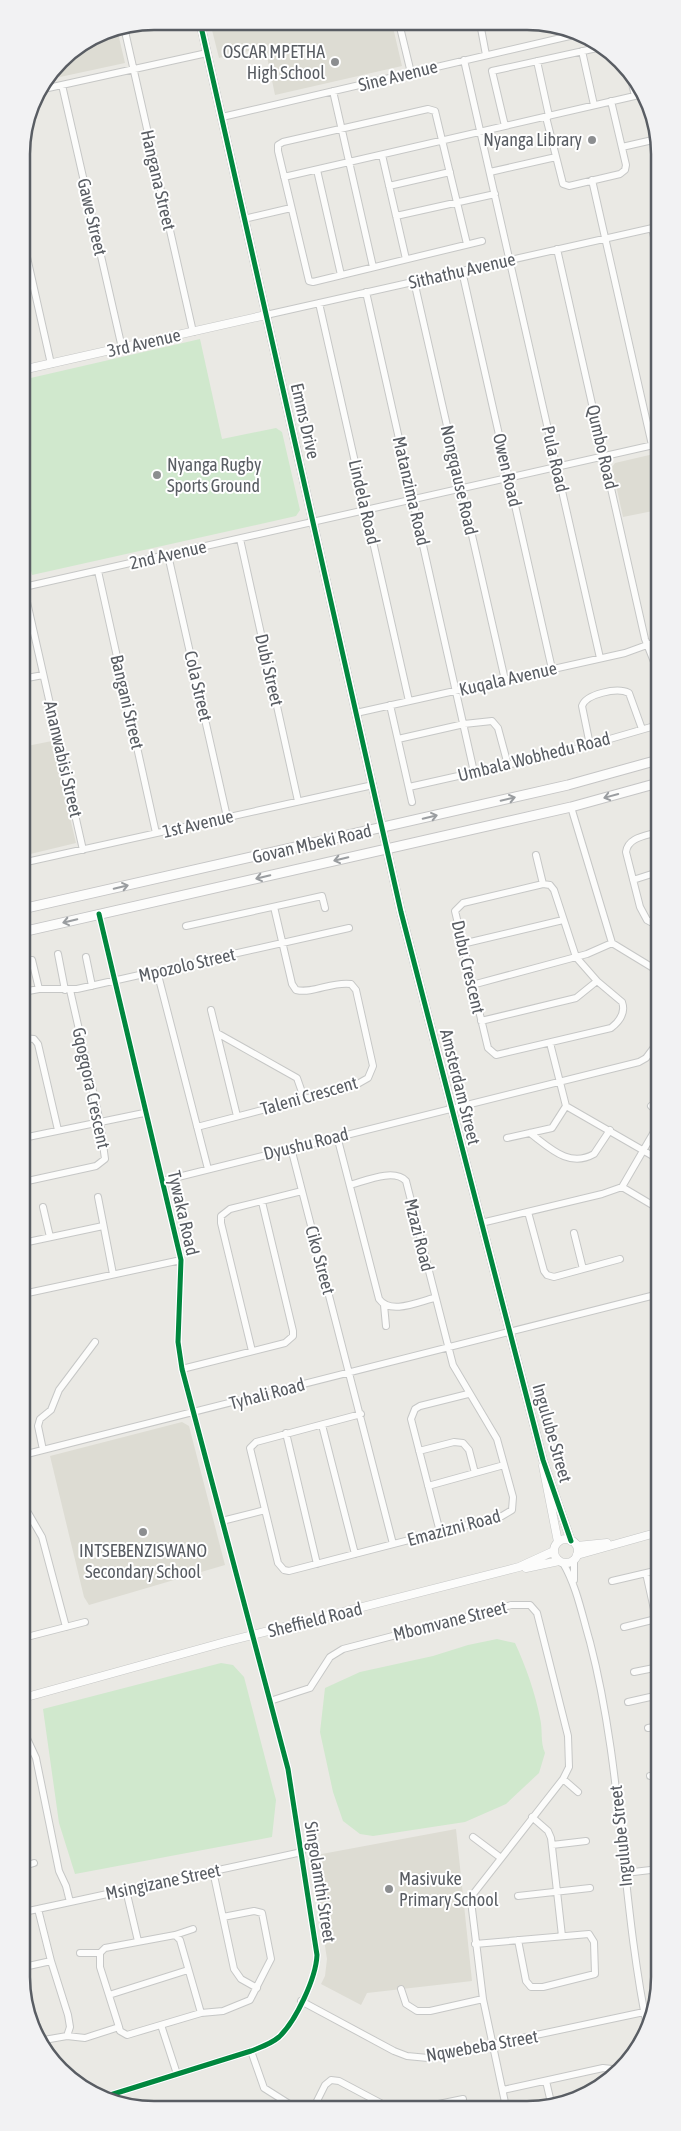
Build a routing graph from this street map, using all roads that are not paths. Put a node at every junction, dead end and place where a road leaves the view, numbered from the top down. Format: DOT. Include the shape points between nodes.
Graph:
graph roads {
  1 [pos="202,30"];
  2 [pos="401,30"];
  3 [pos="481,30"];
  4 [pos="125,33"];
  5 [pos="566,37"];
  6 [pos="592,49"];
  7 [pos="582,51"];
  8 [pos="207,53"];
  9 [pos="486,55"];
  10 [pos="464,60"];
  11 [pos="537,61"];
  12 [pos="134,69"];
  13 [pos="411,73"];
  14 [pos="62,85"];
  15 [pos="50,88"];
  16 [pos="333,92"];
  17 [pos="636,95"];
  18 [pos="611,101"];
  19 [pos="594,105"];
  20 [pos="222,117"];
  21 [pos="548,117"];
  22 [pos="504,126"];
  23 [pos="342,128"];
  24 [pos="480,132"];
  25 [pos="443,140"];
  26 [pos="650,141"];
  27 [pos="622,148"];
  28 [pos="382,155"];
  29 [pos="556,157"];
  30 [pos="349,163"];
  31 [pos="317,170"];
  32 [pos="450,172"];
  33 [pos="490,172"];
  34 [pos="284,178"];
  35 [pos="592,180"];
  36 [pos="389,186"];
  37 [pos="495,194"];
  38 [pos="457,203"];
  39 [pos="291,208"];
  40 [pos="396,216"];
  41 [pos="244,219"];
  42 [pos="651,228"];
  43 [pos="605,238"];
  44 [pos="482,241"];
  45 [pos="467,244"];
  46 [pos="557,249"];
  47 [pos="406,259"];
  48 [pos="510,260"];
  49 [pos="373,267"];
  50 [pos="462,270"];
  51 [pos="30,271"];
  52 [pos="341,274"];
  53 [pos="414,281"];
  54 [pos="366,292"];
  55 [pos="319,303"];
  56 [pos="266,315"];
  57 [pos="193,332"];
  58 [pos="122,348"];
  59 [pos="51,364"];
  60 [pos="30,368"];
  61 [pos="651,428"];
  62 [pos="651,446"];
  63 [pos="604,456"];
  64 [pos="557,467"];
  65 [pos="509,478"];
  66 [pos="461,489"];
  67 [pos="413,500"];
  68 [pos="366,511"];
  69 [pos="313,522"];
  70 [pos="240,539"];
  71 [pos="168,554"];
  72 [pos="98,570"];
  73 [pos="30,582"];
  74 [pos="30,613"];
  75 [pos="651,644"];
  76 [pos="648,645"];
  77 [pos="651,653"];
  78 [pos="600,658"];
  79 [pos="552,669"];
  80 [pos="44,674"];
  81 [pos="30,677"];
  82 [pos="505,680"];
  83 [pos="456,690"];
  84 [pos="409,701"];
  85 [pos="390,705"];
  86 [pos="356,712"];
  87 [pos="464,724"];
  88 [pos="651,727"];
  89 [pos="642,729"];
  90 [pos="398,740"];
  91 [pos="590,745"];
  92 [pos="651,762"];
  93 [pos="508,765"];
  94 [pos="474,772"];
  95 [pos="373,785"];
  96 [pos="651,785"];
  97 [pos="409,787"];
  98 [pos="298,801"];
  99 [pos="412,802"];
  100 [pos="570,807"];
  101 [pos="227,817"];
  102 [pos="382,828"];
  103 [pos="156,834"];
  104 [pos="651,834"];
  105 [pos="387,848"];
  106 [pos="83,850"];
  107 [pos="536,855"];
  108 [pos="30,861"];
  109 [pos="651,874"];
  110 [pos="633,880"];
  111 [pos="543,884"];
  112 [pos="30,907"];
  113 [pos="274,907"];
  114 [pos="325,908"];
  115 [pos="99,914"];
  116 [pos="563,920"];
  117 [pos="651,922"];
  118 [pos="186,926"];
  119 [pos="349,928"];
  120 [pos="30,930"];
  121 [pos="282,942"];
  122 [pos="612,942"];
  123 [pos="462,944"];
  124 [pos="58,954"];
  125 [pos="86,957"];
  126 [pos="576,957"];
  127 [pos="32,960"];
  128 [pos="651,967"];
  129 [pos="157,972"];
  130 [pos="597,981"];
  131 [pos="114,982"];
  132 [pos="472,984"];
  133 [pos="92,986"];
  134 [pos="39,990"];
  135 [pos="67,990"];
  136 [pos="30,991"];
  137 [pos="211,1010"];
  138 [pos="481,1021"];
  139 [pos="217,1033"];
  140 [pos="30,1039"];
  141 [pos="550,1044"];
  142 [pos="651,1051"];
  143 [pos="559,1081"];
  144 [pos="304,1098"];
  145 [pos="566,1106"];
  146 [pos="451,1108"];
  147 [pos="144,1113"];
  148 [pos="237,1116"];
  149 [pos="100,1122"];
  150 [pos="197,1127"];
  151 [pos="58,1130"];
  152 [pos="610,1130"];
  153 [pos="530,1133"];
  154 [pos="30,1136"];
  155 [pos="337,1136"];
  156 [pos="651,1137"];
  157 [pos="507,1138"];
  158 [pos="291,1148"];
  159 [pos="643,1150"];
  160 [pos="651,1155"];
  161 [pos="208,1169"];
  162 [pos="30,1180"];
  163 [pos="162,1181"];
  164 [pos="350,1185"];
  165 [pos="622,1187"];
  166 [pos="302,1191"];
  167 [pos="98,1197"];
  168 [pos="262,1202"];
  169 [pos="651,1205"];
  170 [pos="43,1207"];
  171 [pos="528,1212"];
  172 [pos="481,1223"];
  173 [pos="103,1226"];
  174 [pos="574,1233"];
  175 [pos="50,1237"];
  176 [pos="30,1241"];
  177 [pos="181,1260"];
  178 [pos="620,1260"];
  179 [pos="583,1269"];
  180 [pos="113,1274"];
  181 [pos="30,1292"];
  182 [pos="651,1296"];
  183 [pos="434,1298"];
  184 [pos="384,1306"];
  185 [pos="386,1326"];
  186 [pos="510,1331"];
  187 [pos="95,1342"];
  188 [pos="448,1347"];
  189 [pos="252,1351"];
  190 [pos="182,1369"];
  191 [pos="349,1372"];
  192 [pos="468,1394"];
  193 [pos="193,1413"];
  194 [pos="361,1414"];
  195 [pos="322,1424"];
  196 [pos="286,1434"];
  197 [pos="43,1450"];
  198 [pos="419,1451"];
  199 [pos="30,1453"];
  200 [pos="543,1460"];
  201 [pos="504,1466"];
  202 [pos="475,1473"];
  203 [pos="428,1486"];
  204 [pos="265,1510"];
  205 [pos="30,1516"];
  206 [pos="222,1521"];
  207 [pos="440,1532"];
  208 [pos="651,1534"];
  209 [pos="558,1542"];
  210 [pos="574,1543"];
  211 [pos="614,1543"];
  212 [pos="393,1544"];
  213 [pos="554,1551"];
  214 [pos="355,1554"];
  215 [pos="576,1558"];
  216 [pos="561,1562"];
  217 [pos="317,1564"];
  218 [pos="519,1567"];
  219 [pos="651,1572"];
  220 [pos="646,1573"];
  221 [pos="612,1581"];
  222 [pos="574,1584"];
  223 [pos="651,1596"];
  224 [pos="651,1620"];
  225 [pos="85,1622"];
  226 [pos="66,1627"];
  227 [pos="624,1627"];
  228 [pos="30,1636"];
  229 [pos="252,1636"];
  230 [pos="651,1669"];
  231 [pos="634,1672"];
  232 [pos="30,1696"];
  233 [pos="651,1697"];
  234 [pos="270,1700"];
  235 [pos="628,1702"];
  236 [pos="651,1727"];
  237 [pos="648,1728"];
  238 [pos="30,1745"];
  239 [pos="563,1779"];
  240 [pos="578,1792"];
  241 [pos="532,1817"];
  242 [pos="473,1837"];
  243 [pos="586,1841"];
  244 [pos="552,1845"];
  245 [pos="302,1852"];
  246 [pos="501,1858"];
  247 [pos="34,1863"];
  248 [pos="30,1864"];
  249 [pos="651,1870"];
  250 [pos="213,1871"];
  251 [pos="625,1873"];
  252 [pos="590,1888"];
  253 [pos="126,1890"];
  254 [pos="557,1892"];
  255 [pos="518,1896"];
  256 [pos="70,1902"];
  257 [pos="38,1909"];
  258 [pos="30,1911"];
  259 [pos="223,1917"];
  260 [pos="193,1929"];
  261 [pos="175,1935"];
  262 [pos="562,1936"];
  263 [pos="518,1940"];
  264 [pos="138,1941"];
  265 [pos="475,1944"];
  266 [pos="80,1953"];
  267 [pos="100,1953"];
  268 [pos="51,1961"];
  269 [pos="30,1966"];
  270 [pos="188,1970"];
  271 [pos="257,1988"];
  272 [pos="401,1989"];
  273 [pos="109,1996"];
  274 [pos="484,1999"];
  275 [pos="301,2001"];
  276 [pos="644,2012"];
  277 [pos="201,2013"];
  278 [pos="645,2015"];
  279 [pos="161,2026"];
  280 [pos="119,2027"];
  281 [pos="67,2036"];
  282 [pos="47,2039"];
  283 [pos="493,2045"];
  284 [pos="250,2051"];
  285 [pos="610,2069"];
  286 [pos="177,2074"];
  287 [pos="546,2081"];
  288 [pos="503,2090"];
  289 [pos="114,2094"];
  290 [pos="463,2099"];
  291 [pos="550,2099"];
  292 [pos="285,2101"];
  293 [pos="317,2101"];
  294 [pos="377,2101"];
  295 [pos="453,2101"];
  296 [pos="505,2101"];
  1 -- 8 [label="street, Emms Drive"];
  2 -- 13 [label="street"];
  3 -- 9 [label="street"];
  4 -- 12 [label="street, Hangana Street"];
  5 -- 9 [label="street, Sine Avenue"];
  6 -- 7 [label="street"];
  7 -- 11 [label="street"];
  7 -- 19 [label="street"];
  8 -- 12 [label="street"];
  8 -- 20 [label="street, Emms Drive"];
  9 -- 10 [label="street, Sine Avenue"];
  10 -- 13 [label="street, Sine Avenue"];
  10 -- 24 [label="street, Pula Road"];
  11 -- 21 [label="street"];
  11 -- 22 [label="street" via="492,71"];
  12 -- 14 [label="street"];
  12 -- 57 [label="street, Hangana Street"];
  13 -- 16 [label="street, Sine Avenue"];
  14 -- 15 [label="street"];
  14 -- 58 [label="street, Gawe Street"];
  16 -- 20 [label="street, Sine Avenue"];
  16 -- 23 [label="street"];
  17 -- 18 [label="street"];
  18 -- 19 [label="street"];
  18 -- 27 [label="street"];
  19 -- 21 [label="street"];
  20 -- 41 [label="street, Emms Drive"];
  21 -- 22 [label="street"];
  21 -- 29 [label="street"];
  22 -- 24 [label="street"];
  23 -- 25 [label="street" via="432,109 437,114"];
  23 -- 30 [label="street"];
  23 -- 34 [label="street" via="280,143 278,151"];
  24 -- 25 [label="street"];
  24 -- 33 [label="street, Pula Road"];
  25 -- 28 [label="street"];
  25 -- 32 [label="street"];
  26 -- 27 [label="street"];
  27 -- 35 [label="street" via="625,170"];
  28 -- 30 [label="street"];
  28 -- 36 [label="street"];
  29 -- 33 [label="street"];
  29 -- 35 [label="street" via="563,184 569,186"];
  30 -- 31 [label="street"];
  30 -- 49 [label="street"];
  31 -- 34 [label="street"];
  31 -- 52 [label="street"];
  32 -- 36 [label="street"];
  32 -- 38 [label="street"];
  33 -- 37 [label="street, Pula Road"];
  34 -- 39 [label="street"];
  35 -- 43 [label="street"];
  36 -- 40 [label="street"];
  37 -- 38 [label="street"];
  37 -- 48 [label="street, Pula Road"];
  38 -- 40 [label="street"];
  38 -- 45 [label="street"];
  39 -- 41 [label="street"];
  39 -- 52 [label="street" via="307,279 313,282"];
  40 -- 47 [label="street"];
  41 -- 56 [label="street, Emms Drive"];
  42 -- 43 [label="street, Sithathu Avenue"];
  43 -- 46 [label="street, Sithathu Avenue"];
  43 -- 61 [label="street"];
  44 -- 45 [label="street"];
  45 -- 47 [label="street"];
  46 -- 48 [label="street, Sithathu Avenue"];
  46 -- 63 [label="street, Qumbo Road"];
  47 -- 49 [label="street"];
  48 -- 50 [label="street, Sithathu Avenue"];
  48 -- 64 [label="street, Pula Road"];
  49 -- 52 [label="street"];
  50 -- 53 [label="street, Sithathu Avenue"];
  50 -- 65 [label="street, Owen Road"];
  51 -- 59 [label="street"];
  53 -- 54 [label="street, Sithathu Avenue"];
  53 -- 66 [label="street, Nongqause Road"];
  54 -- 55 [label="street, Sithathu Avenue"];
  54 -- 67 [label="street, Matanzima Road"];
  55 -- 56 [label="street, Sithathu Avenue"];
  55 -- 68 [label="street, Lindela Road"];
  56 -- 57 [label="street, 3rd Avenue"];
  56 -- 69 [label="street, Emms Drive"];
  57 -- 58 [label="street, 3rd Avenue"];
  58 -- 59 [label="street, 3rd Avenue"];
  59 -- 60 [label="street, 3rd Avenue"];
  62 -- 63 [label="street, 2nd Avenue"];
  63 -- 64 [label="street, 2nd Avenue"];
  63 -- 76 [label="street, Qumbo Road"];
  64 -- 65 [label="street, 2nd Avenue"];
  64 -- 78 [label="street, Pula Road"];
  65 -- 66 [label="street, 2nd Avenue"];
  65 -- 79 [label="street, Owen Road"];
  66 -- 67 [label="street, 2nd Avenue"];
  66 -- 82 [label="street, Nongqause Road"];
  67 -- 68 [label="street, 2nd Avenue"];
  67 -- 83 [label="street, Matanzima Road"];
  68 -- 69 [label="street, 2nd Avenue"];
  68 -- 84 [label="street, Lindela Road"];
  69 -- 70 [label="street, 2nd Avenue"];
  69 -- 86 [label="street, Emms Drive"];
  70 -- 71 [label="street, 2nd Avenue"];
  70 -- 98 [label="street, Dubi Street"];
  71 -- 72 [label="street, 2nd Avenue"];
  71 -- 101 [label="street, Cola Street"];
  72 -- 73 [label="street, 2nd Avenue"];
  72 -- 103 [label="street, Bangani Street"];
  74 -- 80 [label="street, Ananwabisi Street"];
  75 -- 76 [label="street, Kuqala Avenue"];
  76 -- 77 [label="street, Qumbo Road"];
  76 -- 78 [label="street, Kuqala Avenue"];
  78 -- 79 [label="street, Kuqala Avenue"];
  79 -- 82 [label="street, Kuqala Avenue"];
  80 -- 81 [label="street"];
  80 -- 106 [label="street, Ananwabisi Street"];
  82 -- 83 [label="street, Kuqala Avenue"];
  83 -- 84 [label="street, Kuqala Avenue"];
  83 -- 87 [label="street, Matanzima Road"];
  84 -- 85 [label="street, Kuqala Avenue"];
  85 -- 86 [label="street, Kuqala Avenue"];
  85 -- 90 [label="street"];
  86 -- 95 [label="street, Emms Drive"];
  87 -- 90 [label="street"];
  87 -- 93 [label="street" via="487,720 496,723"];
  87 -- 94 [label="street, Matanzima Road"];
  88 -- 89 [label="street, Umbala Wobhedu Road"];
  89 -- 91 [label="street, Umbala Wobhedu Road"];
  89 -- 91 [label="street" via="629,693 621,690 590,697 582,706"];
  90 -- 97 [label="street"];
  91 -- 93 [label="street, Umbala Wobhedu Road"];
  102 -- 92 [label="main road, Govan Mbeki Road, one-way" via="568,785"];
  93 -- 94 [label="street, Umbala Wobhedu Road"];
  94 -- 97 [label="street, Umbala Wobhedu Road"];
  95 -- 98 [label="street, 1st Avenue"];
  95 -- 102 [label="street, Emms Drive"];
  96 -- 100 [label="main road, Govan Mbeki Road, one-way"];
  97 -- 99 [label="street"];
  98 -- 101 [label="street, 1st Avenue"];
  100 -- 105 [label="main road, Govan Mbeki Road"];
  100 -- 122 [label="street"];
  101 -- 103 [label="street, 1st Avenue"];
  102 -- 105 [label="street, Amsterdam Street"];
  112 -- 102 [label="main road, Govan Mbeki Road, one-way"];
  103 -- 106 [label="street, 1st Avenue"];
  104 -- 110 [label="street" via="627,845"];
  105 -- 115 [label="main road, Govan Mbeki Road, one-way"];
  105 -- 146 [label="street, Amsterdam Street"];
  106 -- 108 [label="street, 1st Avenue"];
  107 -- 111 [label="street, Dubu Crescent"];
  109 -- 110 [label="street"];
  110 -- 117 [label="street" via="640,907"];
  111 -- 116 [label="street, Dubu Crescent" via="554,890"];
  111 -- 123 [label="street, Dubu Crescent" via="460,905 456,916"];
  113 -- 114 [label="street" via="322,896"];
  113 -- 118 [label="street"];
  113 -- 121 [label="street"];
  115 -- 120 [label="main road, Govan Mbeki Road, one-way"];
  115 -- 131 [label="street, Tywaka Road"];
  116 -- 123 [label="street"];
  116 -- 126 [label="street, Dubu Crescent"];
  119 -- 121 [label="street, Mpozolo Street"];
  121 -- 129 [label="street, Mpozolo Street"];
  121 -- 144 [label="street, Taleni Crescent" via="296,990 304,992 343,983 351,984 356,990 373,1066 368,1078 354,1086"];
  122 -- 126 [label="street"];
  122 -- 128 [label="street"];
  123 -- 132 [label="street, Dubu Crescent"];
  124 -- 135 [label="street, Gqogqora Crescent"];
  125 -- 133 [label="street"];
  126 -- 130 [label="street, Dubu Crescent"];
  126 -- 132 [label="street"];
  127 -- 134 [label="street"];
  129 -- 131 [label="street, Mpozolo Street"];
  129 -- 150 [label="street"];
  130 -- 138 [label="street" via="576,998"];
  130 -- 141 [label="street, Dubu Crescent" via="622,1002 621,1019 611,1028"];
  131 -- 133 [label="street, Mpozolo Street"];
  131 -- 147 [label="street, Tywaka Road"];
  132 -- 138 [label="street, Dubu Crescent"];
  133 -- 135 [label="street, Mpozolo Street"];
  134 -- 135 [label="street, Mpozolo Street"];
  134 -- 136 [label="street, Mpozolo Street"];
  135 -- 149 [label="street, Gqogqora Crescent"];
  137 -- 139 [label="street"];
  138 -- 141 [label="street, Dubu Crescent" via="488,1048 496,1055"];
  139 -- 144 [label="street" via="296,1078"];
  139 -- 148 [label="street"];
  140 -- 151 [label="street" via="38,1044"];
  141 -- 143 [label="street"];
  142 -- 143 [label="street, Dyushu Road" via="639,1062"];
  143 -- 145 [label="street"];
  143 -- 146 [label="street, Dyushu Road"];
  144 -- 148 [label="street, Taleni Crescent"];
  145 -- 152 [label="street"];
  145 -- 153 [label="street" via="552,1128"];
  146 -- 155 [label="street, Dyushu Road"];
  146 -- 172 [label="street, Amsterdam Street"];
  147 -- 149 [label="street"];
  147 -- 163 [label="street, Tywaka Road"];
  148 -- 150 [label="street, Taleni Crescent"];
  149 -- 151 [label="street"];
  149 -- 162 [label="street, Gqogqora Crescent" via="106,1156 101,1164"];
  150 -- 161 [label="street"];
  151 -- 154 [label="street"];
  152 -- 153 [label="street" via="594,1154 572,1160"];
  152 -- 159 [label="street"];
  153 -- 157 [label="street"];
  155 -- 158 [label="street, Dyushu Road"];
  155 -- 164 [label="street"];
  156 -- 159 [label="street"];
  158 -- 161 [label="street, Dyushu Road"];
  158 -- 166 [label="street, Ciko Street"];
  159 -- 160 [label="street"];
  159 -- 165 [label="street"];
  161 -- 163 [label="street, Dyushu Road"];
  163 -- 177 [label="street, Tywaka Road"];
  164 -- 183 [label="street, Mzazi Road" via="393,1175 406,1181"];
  164 -- 184 [label="street"];
  165 -- 169 [label="street"];
  165 -- 171 [label="street"];
  166 -- 168 [label="street"];
  166 -- 191 [label="street, Ciko Street"];
  167 -- 173 [label="street"];
  168 -- 189 [label="street" via="293,1333 285,1343"];
  168 -- 189 [label="street" via="226,1210 220,1220"];
  170 -- 175 [label="street"];
  171 -- 172 [label="street"];
  171 -- 179 [label="street" via="547,1276"];
  172 -- 186 [label="street, Amsterdam Street"];
  173 -- 175 [label="street"];
  173 -- 180 [label="street"];
  174 -- 179 [label="street"];
  175 -- 176 [label="street"];
  177 -- 180 [label="street"];
  177 -- 190 [label="street, Tywaka Road" via="178,1342"];
  178 -- 179 [label="street"];
  180 -- 181 [label="street"];
  182 -- 186 [label="street, Tyhali Road"];
  183 -- 184 [label="street" via="392,1308"];
  183 -- 188 [label="street, Mzazi Road"];
  184 -- 185 [label="street"];
  186 -- 188 [label="street, Tyhali Road"];
  186 -- 200 [label="street, Ingulube Street"];
  187 -- 197 [label="street" via="59,1390 51,1410 40,1419 38,1426"];
  188 -- 191 [label="street, Tyhali Road"];
  188 -- 192 [label="street, Emazizni Road"];
  189 -- 190 [label="street"];
  190 -- 193 [label="street, Tywaka Road"];
  191 -- 193 [label="street, Tyhali Road"];
  191 -- 194 [label="street, Ciko Street"];
  192 -- 198 [label="street" via="425,1404 415,1410 412,1419"];
  192 -- 201 [label="street, Emazizni Road" via="494,1433"];
  193 -- 197 [label="street, Tyhali Road"];
  193 -- 206 [label="street, Tywaka Road"];
  194 -- 195 [label="street"];
  194 -- 212 [label="street, Ciko Street"];
  195 -- 196 [label="street"];
  195 -- 214 [label="street"];
  196 -- 204 [label="street" via="256,1442 250,1448"];
  196 -- 217 [label="street"];
  197 -- 199 [label="street, Tyhali Road"];
  198 -- 202 [label="street" via="454,1442 463,1443 469,1450"];
  198 -- 203 [label="street"];
  200 -- 209 [label="street, Ingulube Street"];
  200 -- 210 [label="street, Ingulube Street"];
  201 -- 202 [label="street"];
  201 -- 207 [label="street, Emazizni Road" via="513,1497 512,1510 502,1516"];
  202 -- 203 [label="street"];
  203 -- 207 [label="street"];
  204 -- 206 [label="street"];
  204 -- 217 [label="street, Emazizni Road" via="280,1567 289,1571"];
  205 -- 226 [label="street" via="42,1537"];
  206 -- 229 [label="street, Tywaka Road"];
  207 -- 212 [label="street, Emazizni Road"];
  208 -- 211 [label="street"];
  209 -- 210 [label="street"];
  209 -- 213 [label="street"];
  210 -- 211 [label="street"];
  210 -- 215 [label="street, Ingulube Street"];
  211 -- 215 [label="street"];
  212 -- 214 [label="street, Emazizni Road"];
  213 -- 216 [label="street"];
  213 -- 218 [label="street, Sheffield Road"];
  214 -- 217 [label="street, Emazizni Road"];
  215 -- 216 [label="street, Sheffield Road"];
  215 -- 222 [label="street, Ingulube Street"];
  216 -- 218 [label="street, Sheffield Road"];
  216 -- 222 [label="street, Ingulube Street"];
  218 -- 229 [label="street, Sheffield Road"];
  219 -- 220 [label="street"];
  220 -- 221 [label="street"];
  220 -- 223 [label="street"];
  222 -- 251 [label="street, Ingulube Street" via="604,1701"];
  224 -- 227 [label="street"];
  225 -- 226 [label="street"];
  226 -- 228 [label="street"];
  229 -- 232 [label="street, Sheffield Road"];
  229 -- 234 [label="street, Singolamthi Street"];
  230 -- 231 [label="street"];
  233 -- 235 [label="street"];
  234 -- 239 [label="street, Mbomvane Street" via="310,1688 330,1656 343,1648 512,1604 530,1605 537,1613 568,1736 569,1767"];
  234 -- 245 [label="street, Singolamthi Street" via="288,1769"];
  236 -- 237 [label="street"];
  238 -- 256 [label="street" via="36,1758 59,1871"];
  239 -- 240 [label="street"];
  239 -- 241 [label="street, Mbomvane Street"];
  241 -- 244 [label="street" via="548,1831"];
  241 -- 246 [label="street, Mbomvane Street"];
  242 -- 246 [label="street"];
  243 -- 244 [label="street"];
  244 -- 254 [label="street"];
  245 -- 250 [label="street, Msingizane Street"];
  245 -- 275 [label="street, Singolamthi Street" via="317,1955 314,1974"];
  246 -- 265 [label="street, Mbomvane Street" via="471,1901"];
  247 -- 248 [label="street"];
  249 -- 251 [label="street"];
  250 -- 253 [label="street, Msingizane Street"];
  250 -- 259 [label="street"];
  251 -- 276 [label="street, Ingulube Street"];
  252 -- 254 [label="street"];
  253 -- 256 [label="street, Msingizane Street"];
  253 -- 264 [label="street"];
  254 -- 255 [label="street"];
  254 -- 262 [label="street"];
  256 -- 257 [label="street, Msingizane Street"];
  257 -- 258 [label="street, Msingizane Street"];
  257 -- 268 [label="street"];
  259 -- 271 [label="street" via="236,1973"];
  259 -- 271 [label="street" via="254,1911 265,1916 271,1959"];
  260 -- 261 [label="street"];
  261 -- 264 [label="street"];
  261 -- 270 [label="street" via="180,1940"];
  262 -- 263 [label="street"];
  262 -- 263 [label="street" via="586,1933 593,1936 596,1974 531,1987 526,1981"];
  263 -- 265 [label="street"];
  264 -- 267 [label="street" via="105,1948"];
  265 -- 274 [label="street, Mbomvane Street"];
  266 -- 267 [label="street"];
  267 -- 273 [label="street" via="100,1967"];
  268 -- 269 [label="street"];
  268 -- 281 [label="street" via="68,2015 70,2027"];
  270 -- 273 [label="street"];
  270 -- 277 [label="street"];
  271 -- 277 [label="street" via="246,2003 223,2011"];
  272 -- 274 [label="street" via="406,2004 424,2012"];
  273 -- 280 [label="street"];
  274 -- 283 [label="street, Mbomvane Street"];
  275 -- 283 [label="street, Nqwebeba Street" via="406,2056 428,2058"];
  275 -- 284 [label="street, Singolamthi Street" via="280,2036"];
  276 -- 278 [label="street, Ingulube Street"];
  276 -- 283 [label="street, Nqwebeba Street"];
  277 -- 279 [label="street"];
  279 -- 280 [label="street" via="127,2035"];
  279 -- 286 [label="street"];
  280 -- 281 [label="street" via="85,2038"];
  281 -- 282 [label="street"];
  283 -- 288 [label="street, Mbomvane Street"];
  284 -- 286 [label="street, Singolamthi Street"];
  284 -- 292 [label="street" via="264,2088"];
  285 -- 287 [label="street"];
  286 -- 289 [label="street, Singolamthi Street"];
  287 -- 288 [label="street"];
  287 -- 291 [label="street"];
  288 -- 296 [label="street, Mbomvane Street"];
  290 -- 295 [label="street"];
  293 -- 294 [label="street" via="331,2080 340,2081"];
}
